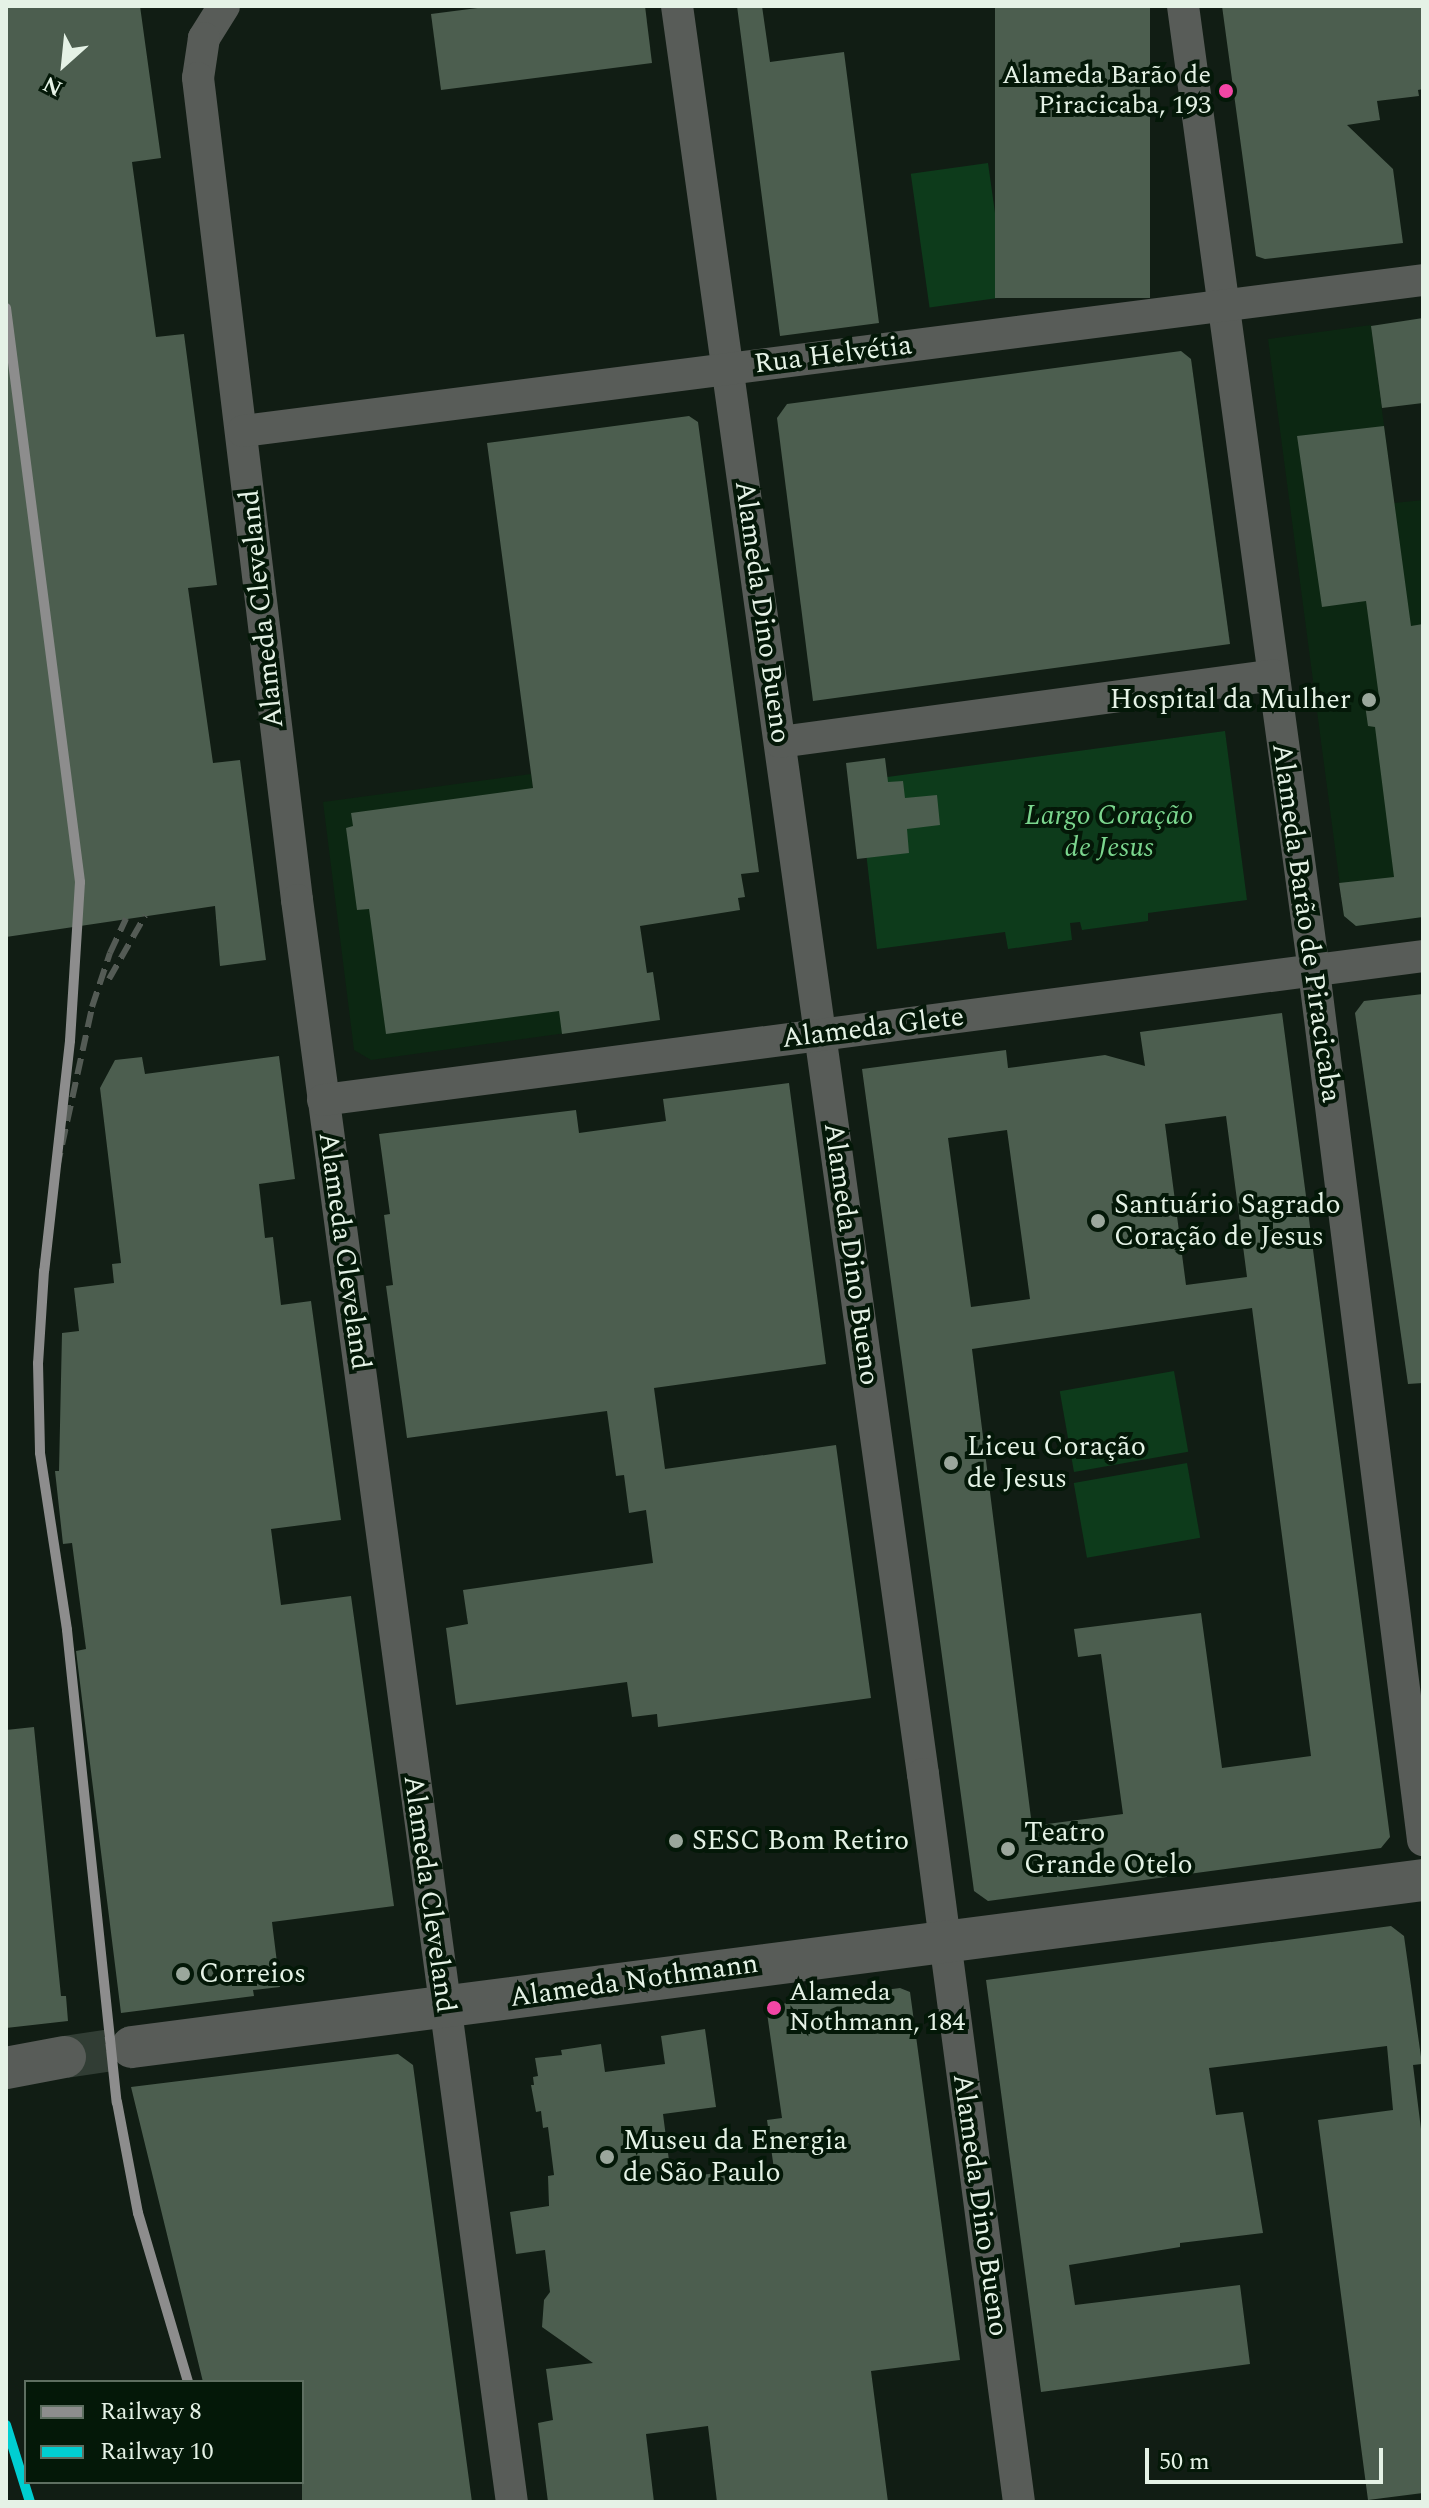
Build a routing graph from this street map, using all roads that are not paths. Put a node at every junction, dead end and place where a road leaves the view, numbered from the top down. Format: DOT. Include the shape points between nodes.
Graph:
graph roads {
  1 [pos="224,6"];
  2 [pos="677,6"];
  3 [pos="1183,6"];
  4 [pos="1423,280"];
  5 [pos="1223,305"];
  6 [pos="728,368"];
  7 [pos="243,431"];
  8 [pos="1273,675"];
  9 [pos="780,742"];
  10 [pos="1423,956"];
  11 [pos="1314,971"];
  12 [pos="821,1035"];
  13 [pos="323,1100"];
  14 [pos="1423,1840"];
  15 [pos="1423,1880"];
  16 [pos="944,1940"];
  17 [pos="444,2007"];
  18 [pos="132,2047"];
  19 [pos="65,2057"];
  20 [pos="6,2068"];
  21 [pos="512,2502"];
  22 [pos="1019,2502"];
  1 -- 7 [label="street, Alameda Cleveland" via="204,38 198,78"];
  2 -- 6 [label="street, Alameda Dino Bueno"];
  3 -- 5 [label="street, Alameda Barão de Piracicaba"];
  4 -- 5 [label="street, Rua Helvétia"];
  5 -- 6 [label="street, Rua Helvétia"];
  5 -- 8 [label="street, Alameda Barão de Piracicaba"];
  6 -- 7 [label="street, Rua Helvétia"];
  6 -- 9 [label="street, Alameda Dino Bueno"];
  7 -- 13 [label="street, Alameda Cleveland" via="259,606"];
  8 -- 9 [label="street"];
  8 -- 11 [label="street, Alameda Barão de Piracicaba"];
  9 -- 12 [label="street, Alameda Dino Bueno"];
  10 -- 11 [label="street, Alameda Glete"];
  11 -- 12 [label="street, Alameda Glete"];
  11 -- 14 [label="street, Alameda Barão de Piracicaba"];
  12 -- 13 [label="street, Alameda Glete"];
  12 -- 16 [label="street, Alameda Dino Bueno"];
  13 -- 17 [label="street, Alameda Cleveland"];
  15 -- 16 [label="street, Alameda Nothmann"];
  16 -- 17 [label="street, Alameda Nothmann"];
  16 -- 22 [label="street, Alameda Dino Bueno"];
  17 -- 18 [label="street, Alameda Nothmann"];
  17 -- 21 [label="street, Alameda Cleveland"];
  19 -- 20 [label="street"];
}
